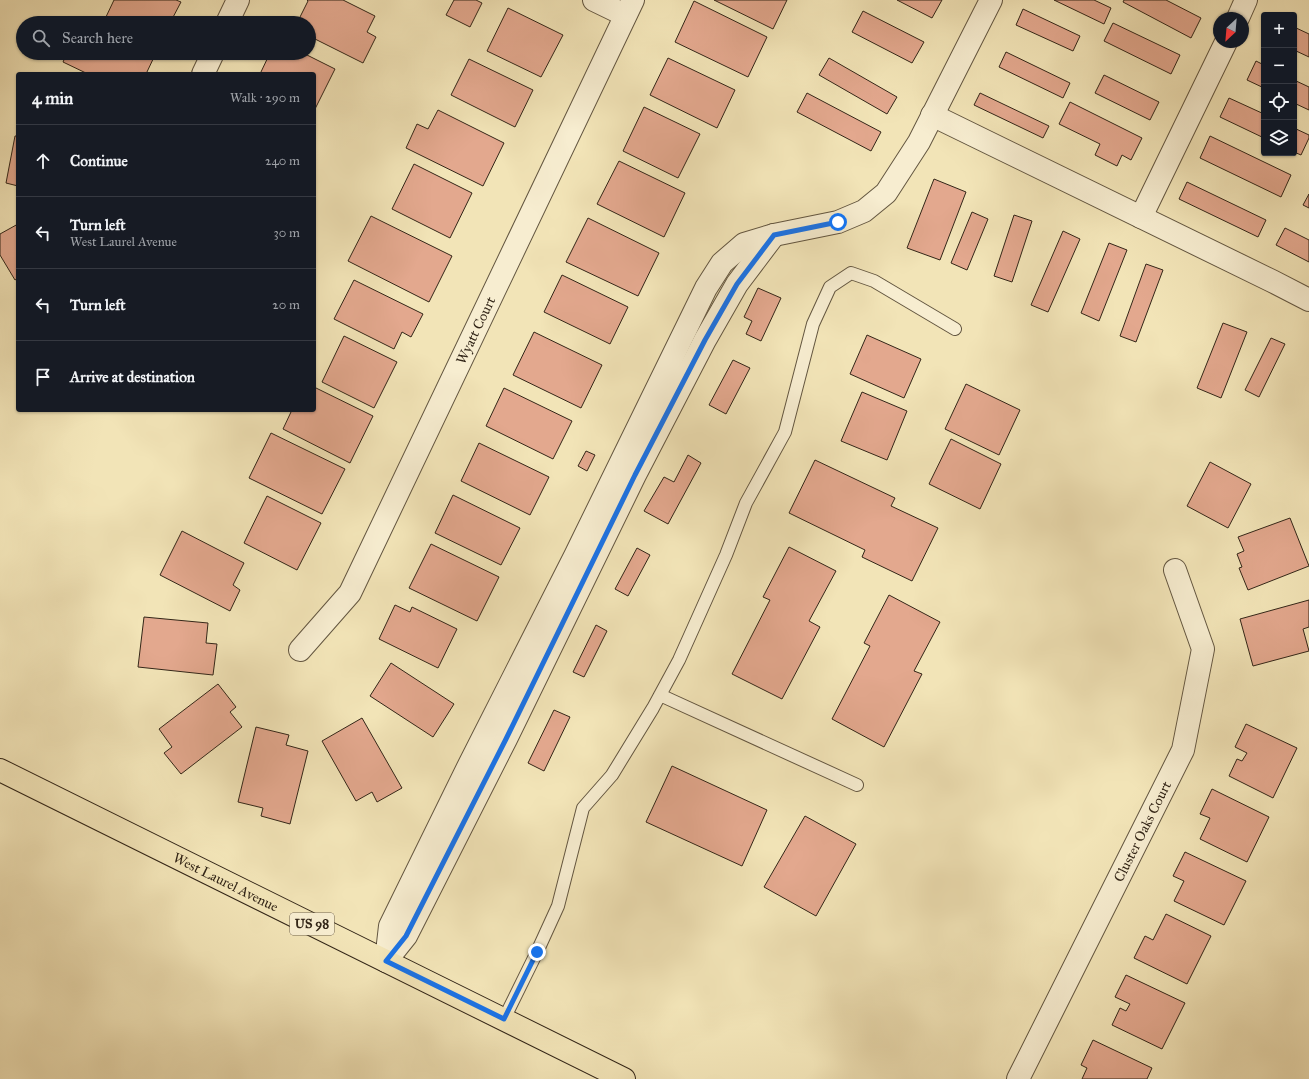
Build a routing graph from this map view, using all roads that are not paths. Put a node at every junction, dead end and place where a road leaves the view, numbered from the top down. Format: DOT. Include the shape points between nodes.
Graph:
graph roads {
  1 [pos="238,0"];
  2 [pos="594,0"];
  3 [pos="991,0"];
  4 [pos="1246,0"];
  5 [pos="629,8"];
  6 [pos="1241,12"];
  7 [pos="230,16"];
  8 [pos="1223,48"];
  9 [pos="210,60"];
  10 [pos="204,72"];
  11 [pos="932,115"];
  12 [pos="1141,217"];
  13 [pos="1309,300"];
  14 [pos="955,329"];
  15 [pos="1175,570"];
  16 [pos="300,650"];
  17 [pos="660,694"];
  18 [pos="0,770"];
  19 [pos="856,785"];
  20 [pos="386,961"];
  21 [pos="504,1019"];
  22 [pos="624,1079"];
  23 [pos="1018,1079"];
  1 -- 7 [label="street"];
  2 -- 5 [label="street"];
  3 -- 11 [label="street"];
  4 -- 6 [label="street"];
  5 -- 16 [label="street, Wyatt Court" via="350,593"];
  8 -- 12 [label="street"];
  9 -- 10 [label="street"];
  11 -- 12 [label="street"];
  11 -- 20 [label="street" via="919,142 886,193 864,211 838,222 744,244 722,262 706,288 390,926"];
  12 -- 13 [label="street"];
  14 -- 17 [label="lane" via="874,281 851,273 830,287 813,324 785,432 746,503 726,555 679,660"];
  15 -- 23 [label="street, Cluster Oaks Court" via="1203,649 1183,750"];
  17 -- 19 [label="lane"];
  17 -- 21 [label="lane" via="612,775 583,808 558,906"];
  18 -- 20 [label="main road, West Laurel Avenue / US 98"];
  20 -- 21 [label="main road, West Laurel Avenue / US 98"];
  21 -- 22 [label="main road, West Laurel Avenue / US 98"];
}
